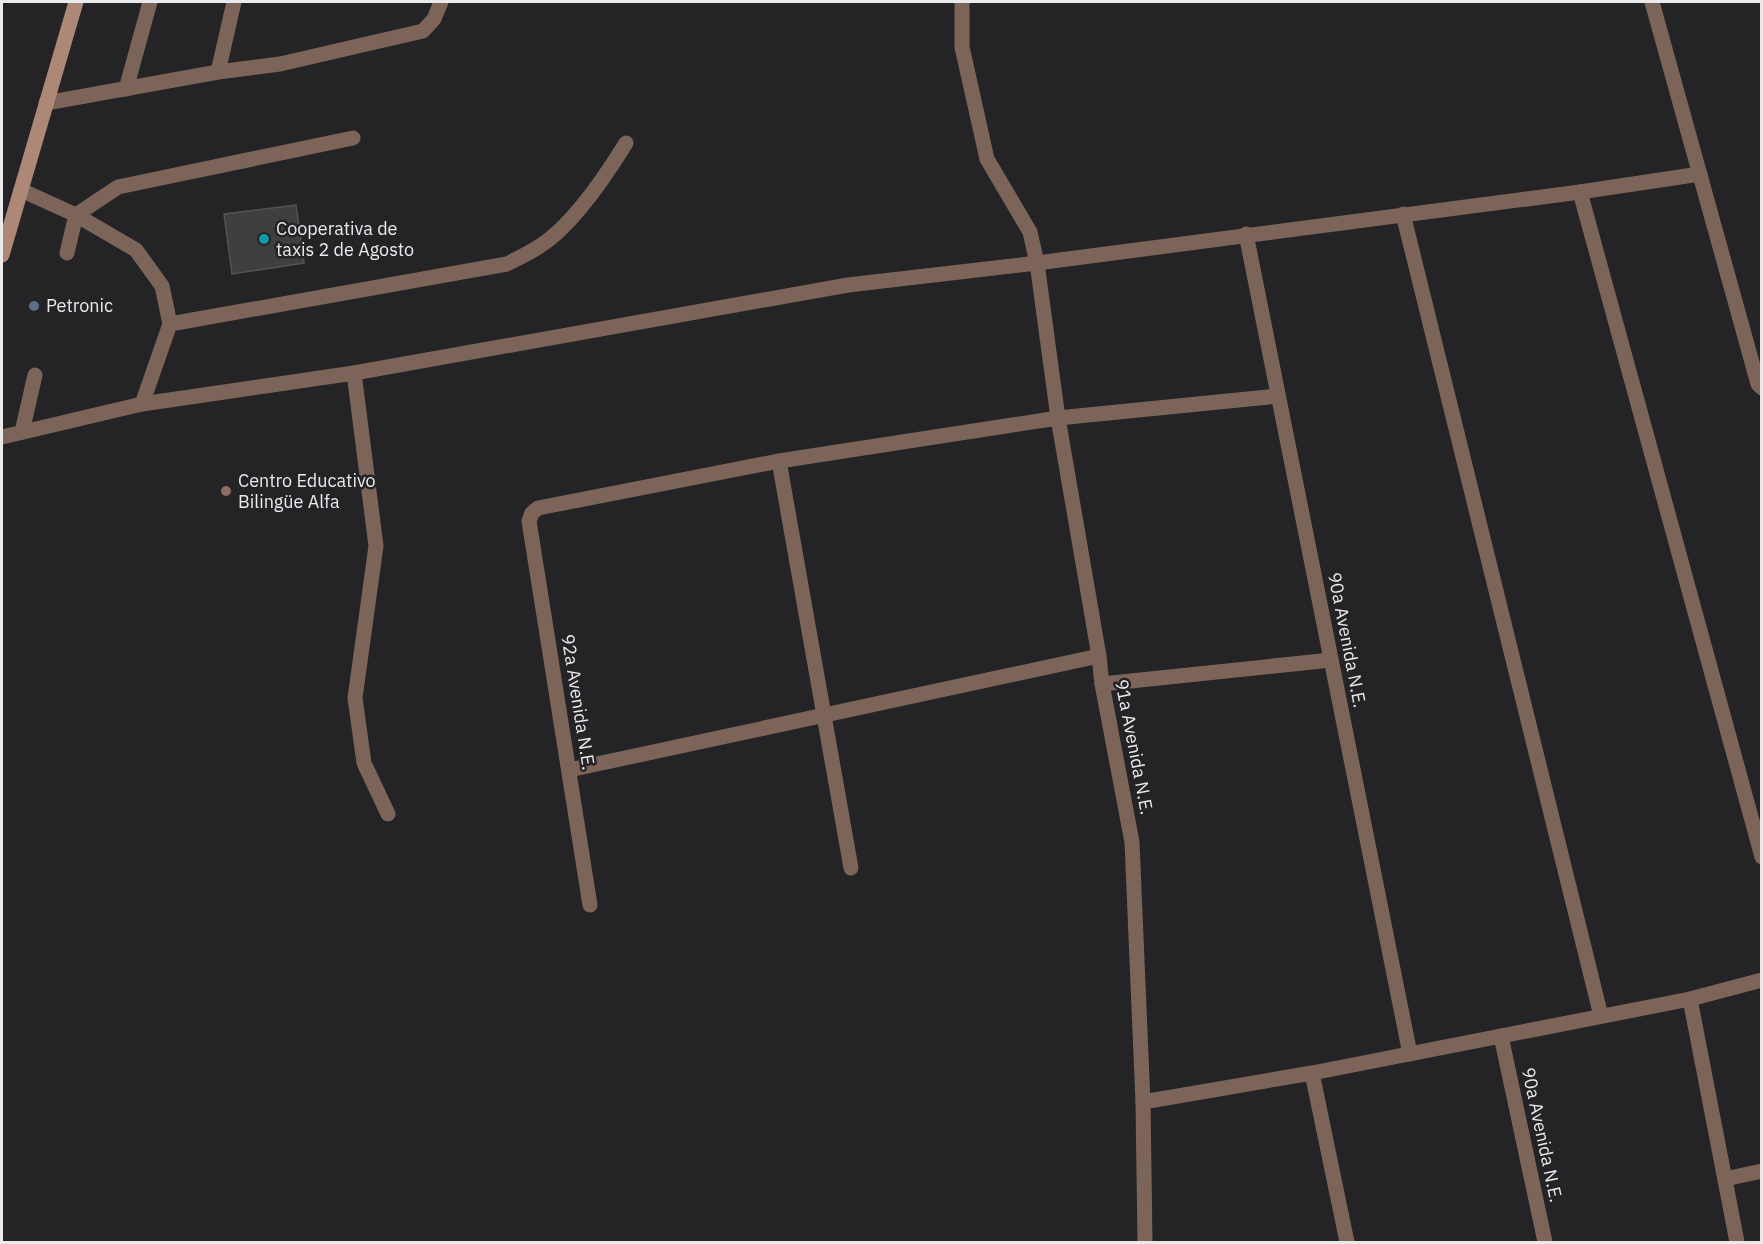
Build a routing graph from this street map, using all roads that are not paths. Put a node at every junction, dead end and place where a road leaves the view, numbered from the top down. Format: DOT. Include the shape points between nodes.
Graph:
graph roads {
  1 [pos="76,2"];
  2 [pos="150,2"];
  3 [pos="234,2"];
  4 [pos="441,2"];
  5 [pos="962,2"];
  6 [pos="1652,2"];
  7 [pos="218,72"];
  8 [pos="126,88"];
  9 [pos="46,103"];
  10 [pos="353,138"];
  11 [pos="626,143"];
  12 [pos="1700,174"];
  13 [pos="21,190"];
  14 [pos="1580,192"];
  15 [pos="1402,214"];
  16 [pos="76,215"];
  17 [pos="1246,234"];
  18 [pos="67,253"];
  19 [pos="2,255"];
  20 [pos="1037,263"];
  21 [pos="170,324"];
  22 [pos="354,373"];
  23 [pos="35,375"];
  24 [pos="1761,387"];
  25 [pos="1278,396"];
  26 [pos="142,404"];
  27 [pos="1058,418"];
  28 [pos="22,432"];
  29 [pos="2,436"];
  30 [pos="779,461"];
  31 [pos="1099,656"];
  32 [pos="1331,660"];
  33 [pos="1102,684"];
  34 [pos="824,714"];
  35 [pos="569,770"];
  36 [pos="388,814"];
  37 [pos="1761,856"];
  38 [pos="851,868"];
  39 [pos="590,905"];
  40 [pos="1761,980"];
  41 [pos="1690,999"];
  42 [pos="1601,1017"];
  43 [pos="1501,1036"];
  44 [pos="1410,1054"];
  45 [pos="1312,1073"];
  46 [pos="1143,1102"];
  47 [pos="1761,1171"];
  48 [pos="1725,1179"];
  49 [pos="1145,1242"];
  50 [pos="1347,1242"];
  51 [pos="1545,1242"];
  52 [pos="1737,1242"];
  1 -- 9 [label="main road"];
  2 -- 8 [label="street"];
  3 -- 7 [label="street"];
  4 -- 7 [label="street" via="423,32 280,64"];
  5 -- 20 [label="street, 91a Avenida N.E." via="962,47 987,159 1030,232"];
  6 -- 12 [label="street"];
  7 -- 8 [label="street"];
  8 -- 9 [label="street"];
  9 -- 13 [label="main road"];
  10 -- 16 [label="street" via="118,187"];
  11 -- 21 [label="street" via="567,223 541,246 507,264"];
  12 -- 14 [label="street"];
  12 -- 24 [label="street"];
  13 -- 16 [label="street"];
  13 -- 19 [label="main road"];
  14 -- 15 [label="street"];
  14 -- 37 [label="street"];
  15 -- 17 [label="street"];
  15 -- 42 [label="street"];
  16 -- 18 [label="street"];
  16 -- 21 [label="street" via="136,250 162,286"];
  17 -- 20 [label="street"];
  17 -- 25 [label="street, 90a Avenida N.E."];
  20 -- 22 [label="street" via="848,285"];
  20 -- 27 [label="street, 91a Avenida N.E."];
  21 -- 26 [label="street"];
  22 -- 26 [label="street"];
  22 -- 36 [label="street" via="376,546 356,698 364,763"];
  23 -- 28 [label="street"];
  25 -- 27 [label="street"];
  25 -- 32 [label="street, 90a Avenida N.E."];
  26 -- 28 [label="street"];
  27 -- 30 [label="street"];
  27 -- 31 [label="street, 91a Avenida N.E."];
  28 -- 29 [label="street"];
  30 -- 34 [label="street"];
  30 -- 35 [label="street, 92a Avenida N.E." via="538,508 532,513 530,521"];
  31 -- 33 [label="street, 91a Avenida N.E."];
  31 -- 34 [label="street"];
  32 -- 33 [label="street"];
  32 -- 44 [label="street, 90a Avenida N.E."];
  33 -- 46 [label="street, 91a Avenida N.E." via="1132,842"];
  34 -- 35 [label="street"];
  34 -- 38 [label="street"];
  35 -- 39 [label="street, 92a Avenida N.E."];
  40 -- 41 [label="street"];
  41 -- 42 [label="street"];
  41 -- 48 [label="street"];
  42 -- 43 [label="street"];
  43 -- 44 [label="street"];
  43 -- 51 [label="street, 90a Avenida N.E."];
  44 -- 45 [label="street"];
  45 -- 46 [label="street"];
  45 -- 50 [label="street"];
  46 -- 49 [label="street, 91a Avenida N.E."];
  47 -- 48 [label="street"];
  48 -- 52 [label="street"];
}
